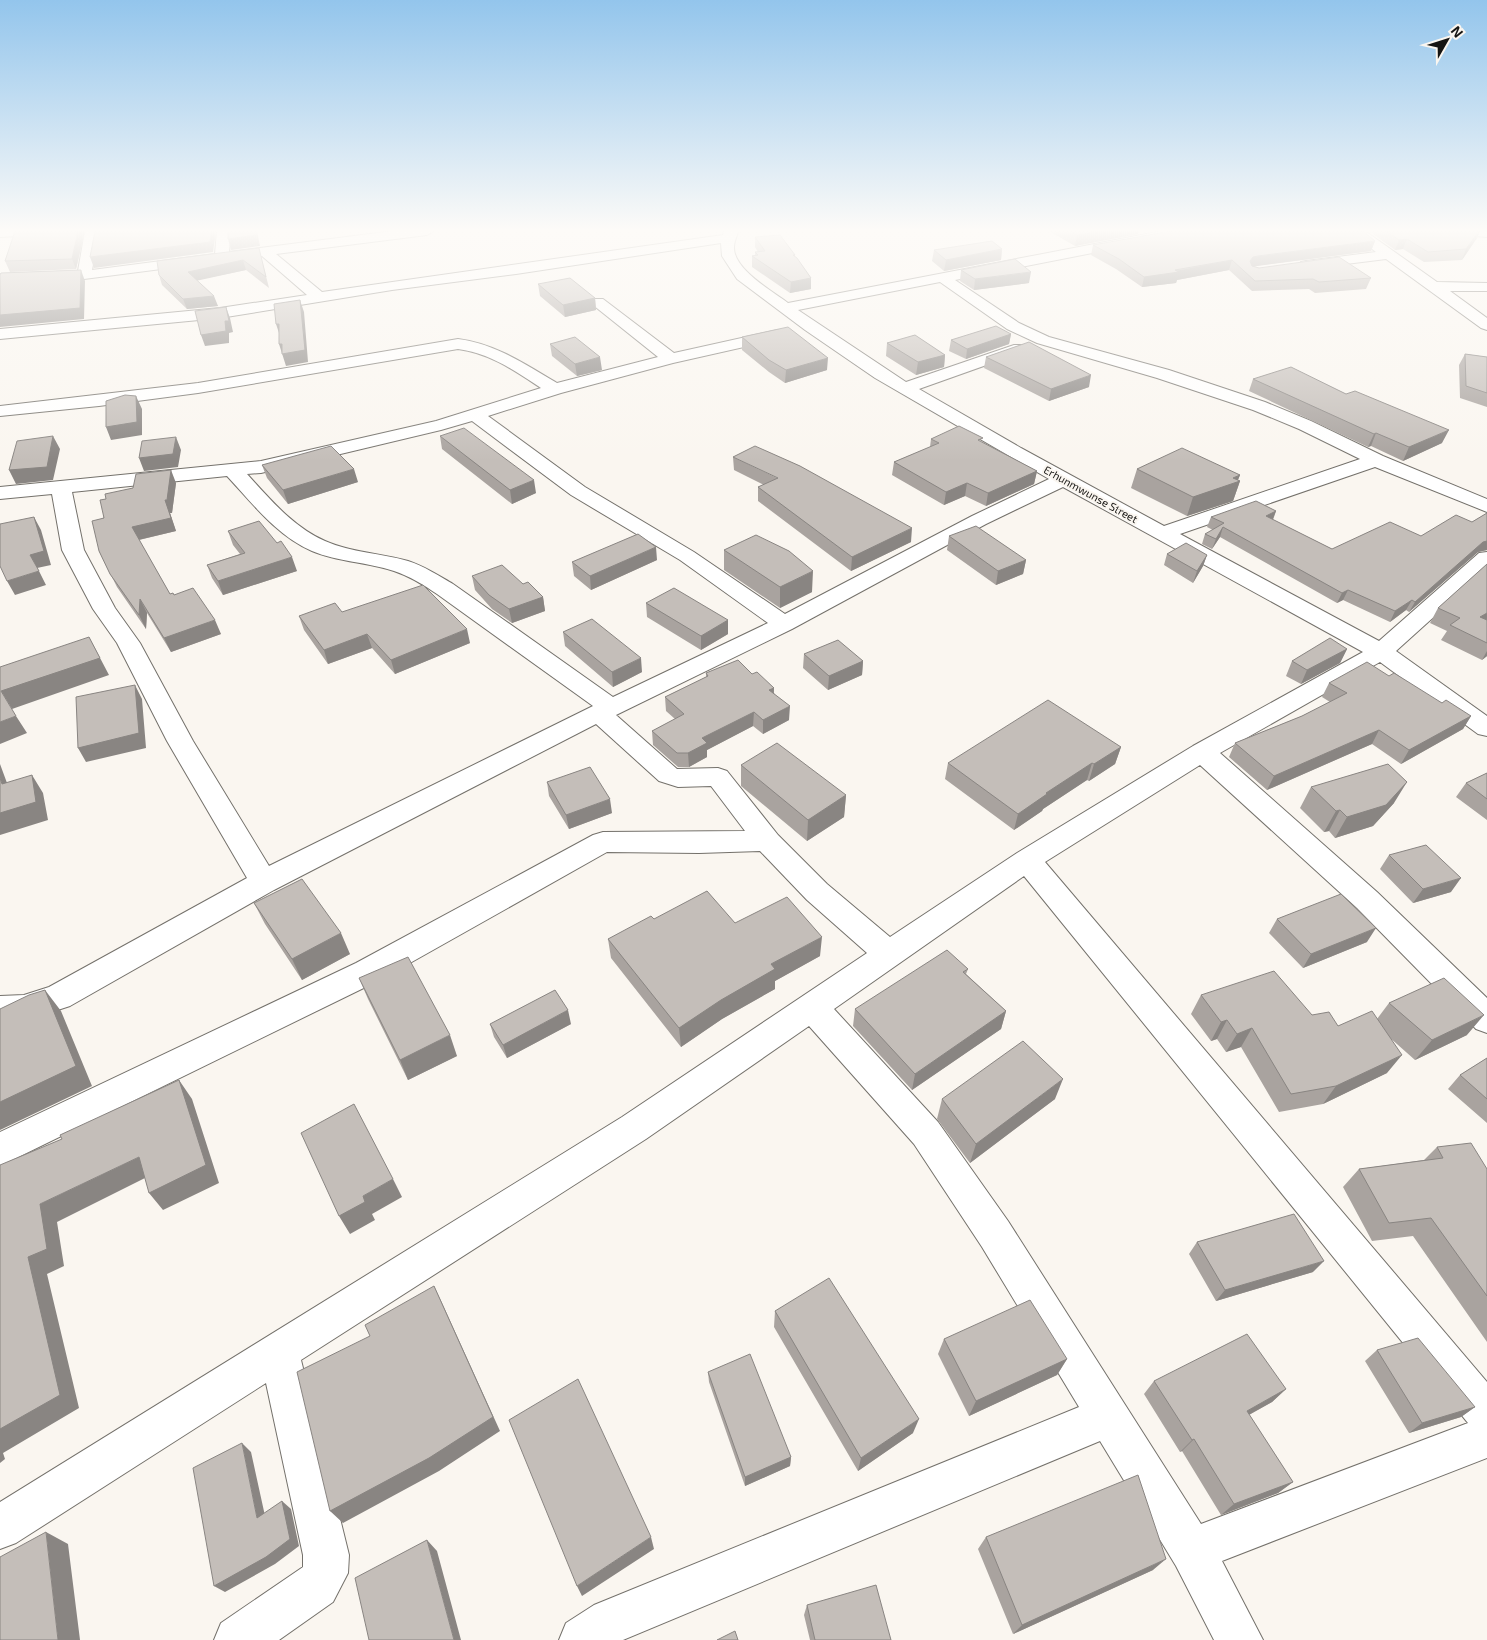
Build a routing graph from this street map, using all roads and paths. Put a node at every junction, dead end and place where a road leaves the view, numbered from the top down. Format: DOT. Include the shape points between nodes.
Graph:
graph roads {
  1 [pos="256,308"];
  2 [pos="605,308"];
  3 [pos="786,308"];
  4 [pos="986,308"];
  5 [pos="1463,308"];
  6 [pos="1487,325"];
  7 [pos="811,327"];
  8 [pos="0,334"];
  9 [pos="1043,340"];
  10 [pos="671,359"];
  11 [pos="905,388"];
  12 [pos="555,390"];
  13 [pos="0,411"];
  14 [pos="476,415"];
  15 [pos="1376,460"];
  16 [pos="233,470"];
  17 [pos="1064,479"];
  18 [pos="61,488"];
  19 [pos="0,494"];
  20 [pos="1487,506"];
  21 [pos="1163,533"];
  22 [pos="1487,558"];
  23 [pos="784,624"];
  24 [pos="1381,652"];
  25 [pos="605,710"];
  26 [pos="1487,728"];
  27 [pos="1202,752"];
  28 [pos="768,842"];
  29 [pos="1027,860"];
  30 [pos="264,882"];
  31 [pos="890,955"];
  32 [pos="0,1008"];
  33 [pos="813,1008"];
  34 [pos="1487,1020"];
  35 [pos="0,1150"];
  36 [pos="279,1352"];
  37 [pos="1487,1414"];
  38 [pos="1109,1416"];
  39 [pos="1487,1437"];
  40 [pos="0,1527"];
  41 [pos="1192,1550"];
  42 [pos="238,1640"];
  43 [pos="583,1640"];
  44 [pos="1239,1640"];
  1 -- 8 [label="street"];
  2 -- 10 [label="street"];
  3 -- 7 [label="street, Erhunmwunse Street"];
  4 -- 9 [label="street" via="1013,326"];
  5 -- 6 [label="street"];
  7 -- 10 [label="street"];
  7 -- 11 [label="street, Erhunmwunse Street"];
  9 -- 11 [label="street"];
  9 -- 15 [label="street" via="1163,374 1259,406"];
  10 -- 12 [label="street"];
  11 -- 17 [label="street, Erhunmwunse Street"];
  12 -- 13 [label="street" via="487,350 458,344 198,388"];
  12 -- 14 [label="street"];
  14 -- 16 [label="street" via="301,458"];
  14 -- 23 [label="street" via="578,492 687,556"];
  15 -- 20 [label="street"];
  15 -- 21 [label="street"];
  16 -- 18 [label="street"];
  16 -- 25 [label="street" via="283,523 309,542 420,573"];
  17 -- 21 [label="street, Erhunmwunse Street"];
  17 -- 23 [label="street" via="926,539"];
  18 -- 19 [label="street"];
  18 -- 30 [label="street" via="73,550 104,609 128,643 180,741"];
  21 -- 24 [label="street, Erhunmwunse Street"];
  22 -- 24 [label="street"];
  23 -- 25 [label="street"];
  24 -- 26 [label="street, Erhunmwunse Street"];
  24 -- 27 [label="street"];
  25 -- 28 [label="street" via="668,775 678,778 718,777"];
  25 -- 30 [label="street"];
  27 -- 29 [label="street"];
  27 -- 34 [label="street" via="1367,900"];
  28 -- 31 [label="street" via="817,892"];
  28 -- 35 [label="street" via="603,842 367,972"];
  29 -- 31 [label="street"];
  29 -- 37 [label="street"];
  30 -- 32 [label="street" via="60,997 24,1008"];
  31 -- 33 [label="street"];
  33 -- 36 [label="street" via="634,1128"];
  33 -- 38 [label="street" via="926,1133 995,1234"];
  36 -- 40 [label="street"];
  36 -- 42 [label="street" via="326,1556 325,1573 316,1586"];
  38 -- 41 [label="street"];
  38 -- 43 [label="street" via="610,1621"];
  39 -- 41 [label="street"];
  41 -- 44 [label="street"];
}
